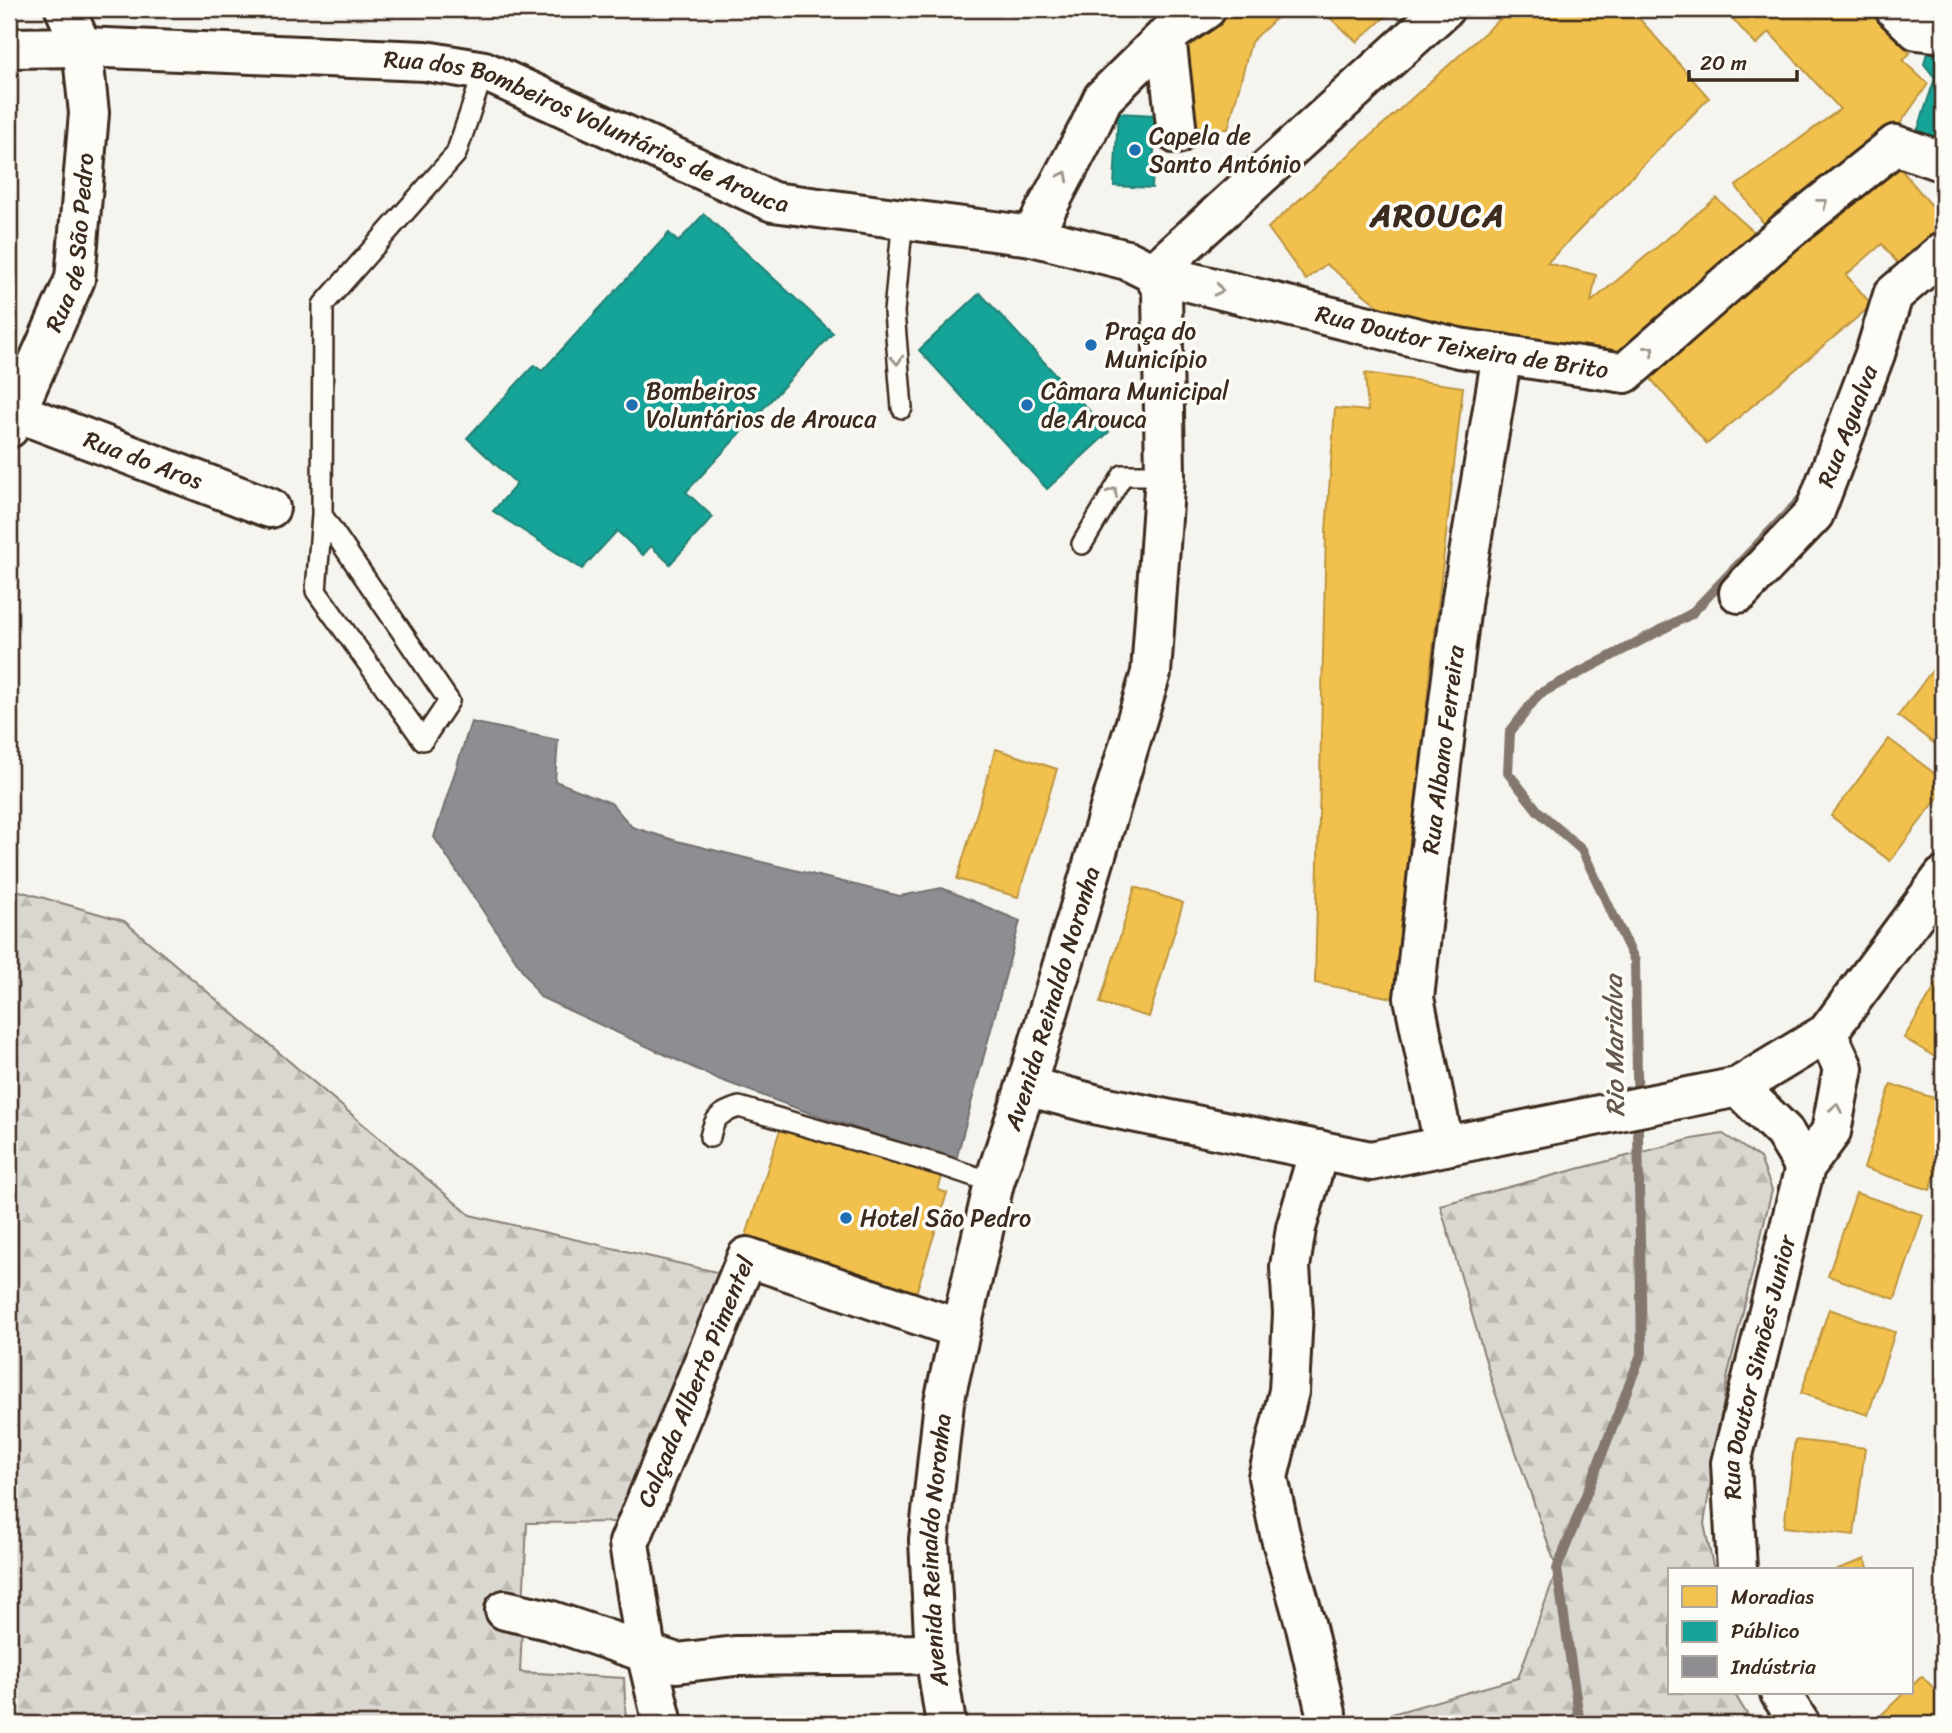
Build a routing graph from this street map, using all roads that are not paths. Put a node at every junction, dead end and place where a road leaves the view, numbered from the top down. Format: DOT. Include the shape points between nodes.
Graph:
graph roads {
  1 [pos="65,9"];
  2 [pos="1206,9"];
  3 [pos="1444,9"];
  4 [pos="1895,9"];
  5 [pos="1943,33"];
  6 [pos="1166,36"];
  7 [pos="82,47"];
  8 [pos="9,48"];
  9 [pos="484,71"];
  10 [pos="1177,134"];
  11 [pos="1943,162"];
  12 [pos="903,218"];
  13 [pos="1032,236"];
  14 [pos="1943,252"];
  15 [pos="1153,274"];
  16 [pos="1502,354"];
  17 [pos="902,408"];
  18 [pos="12,420"];
  19 [pos="1165,475"];
  20 [pos="270,508"];
  21 [pos="322,515"];
  22 [pos="1082,544"];
  23 [pos="1739,593"];
  24 [pos="1943,877"];
  25 [pos="1826,1032"];
  26 [pos="1026,1086"];
  27 [pos="1738,1087"];
  28 [pos="710,1137"];
  29 [pos="1444,1146"];
  30 [pos="1319,1150"];
  31 [pos="1805,1167"];
  32 [pos="994,1183"];
  33 [pos="960,1329"];
  34 [pos="1737,1568"];
  35 [pos="505,1610"];
  36 [pos="646,1652"];
  37 [pos="934,1654"];
  38 [pos="1781,1694"];
  39 [pos="1326,1713"];
  40 [pos="663,1724"];
  41 [pos="946,1724"];
  42 [pos="1800,1724"];
  1 -- 7 [label="street, Rua de São Pedro"];
  2 -- 6 [label="street"];
  3 -- 15 [label="street"];
  4 -- 5 [label="street" via="1917,30"];
  6 -- 10 [label="street"];
  13 -- 6 [label="street, one-way" via="1102,98"];
  7 -- 8 [label="street, Rua dos Bombeiros Voluntários de Arouca"];
  7 -- 9 [label="street, Rua dos Bombeiros Voluntários de Arouca" via="425,61"];
  7 -- 18 [label="street, Rua de São Pedro" via="89,113 75,279"];
  9 -- 12 [label="street, Rua dos Bombeiros Voluntários de Arouca" via="773,202"];
  9 -- 21 [label="lane" via="456,154 323,305"];
  16 -- 11 [label="street, Rua Doutor Teixeira de Brito, one-way" via="1625,373 1786,232 1895,145"];
  12 -- 13 [label="street, Rua dos Bombeiros Voluntários de Arouca"];
  12 -- 17 [label="lane, one-way" via="894,312"];
  13 -- 15 [label="street, Rua dos Bombeiros Voluntários de Arouca" via="1127,260"];
  14 -- 23 [label="street, Rua Agualva" via="1893,295 1814,514"];
  15 -- 16 [label="street, Rua Doutor Teixeira de Brito, one-way" via="1459,348"];
  15 -- 19 [label="street, Avenida Reinaldo Noronha" via="1162,290"];
  16 -- 29 [label="street, Rua Albano Ferreira" via="1462,597 1414,998"];
  18 -- 20 [label="street, Rua do Aros"];
  22 -- 19 [label="lane, one-way" via="1123,475"];
  19 -- 26 [label="street, Avenida Reinaldo Noronha" via="1151,673"];
  21 -- 21 [label="lane" via="449,701 423,740 316,591"];
  24 -- 25 [label="street"];
  25 -- 27 [label="street"];
  31 -- 25 [label="street, Rua Doutor Simões Junior, one-way" via="1831,1132 1843,1068"];
  26 -- 30 [label="street"];
  26 -- 32 [label="street, Avenida Reinaldo Noronha"];
  27 -- 29 [label="street"];
  27 -- 31 [label="street" via="1784,1132"];
  28 -- 32 [label="lane" via="713,1124 723,1113 739,1107"];
  29 -- 30 [label="street" via="1371,1161"];
  30 -- 39 [label="street" via="1296,1228 1290,1267 1289,1391 1268,1477"];
  31 -- 34 [label="street, Rua Doutor Simões Junior" via="1731,1463"];
  32 -- 33 [label="street, Avenida Reinaldo Noronha"];
  33 -- 36 [label="street, Calçada Alberto Pimentel" via="747,1257 629,1544"];
  33 -- 37 [label="street, Avenida Reinaldo Noronha" via="944,1402 929,1540"];
  35 -- 36 [label="street"];
  36 -- 37 [label="street" via="677,1663 735,1656"];
  36 -- 40 [label="street, Calçada Alberto Pimentel"];
  37 -- 41 [label="street, Avenida Reinaldo Noronha"];
  38 -- 42 [label="street"];
}
